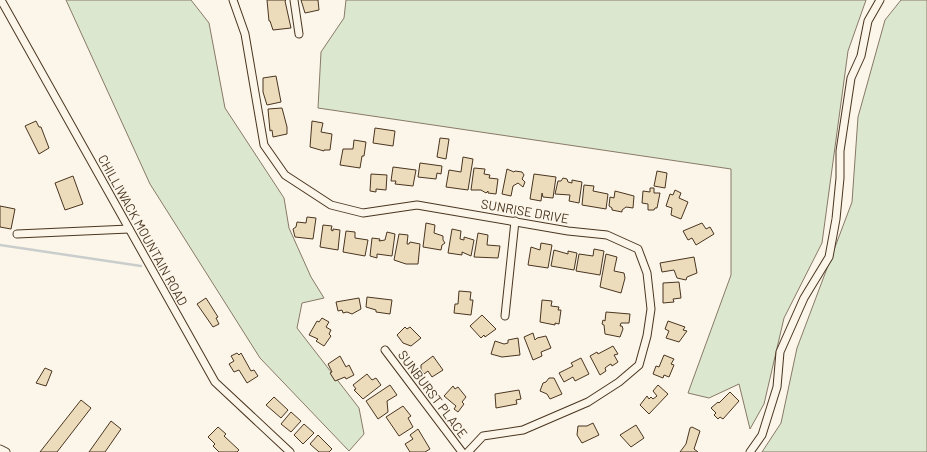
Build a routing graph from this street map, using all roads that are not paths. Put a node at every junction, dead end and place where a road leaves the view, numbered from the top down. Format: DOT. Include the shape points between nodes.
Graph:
graph roads {
  1 [pos="1,0"];
  2 [pos="234,0"];
  3 [pos="294,0"];
  4 [pos="880,0"];
  5 [pos="300,34"];
  6 [pos="515,221"];
  7 [pos="129,229"];
  8 [pos="17,234"];
  9 [pos="505,316"];
  10 [pos="385,350"];
  11 [pos="0,449"];
  12 [pos="6,452"];
  13 [pos="290,452"];
  14 [pos="462,452"];
  15 [pos="468,452"];
  16 [pos="750,452"];
  1 -- 7 [label="street, CHILLIWACK MOUNTAIN ROAD"];
  2 -- 6 [label="street, SUNRISE DRIVE" via="245,34 264,145 285,175 331,205 363,213 417,205"];
  3 -- 5 [label="street"];
  4 -- 16 [label="street" via="868,21 861,56 851,78 840,151 836,219 829,257 804,298 780,352 777,387 762,435"];
  6 -- 9 [label="street"];
  6 -- 15 [label="street, SUNRISE DRIVE" via="606,235 638,249 647,273 651,309 647,336 639,365 619,382 588,402 523,430 483,436"];
  7 -- 8 [label="street"];
  7 -- 13 [label="street, CHILLIWACK MOUNTAIN ROAD" via="215,382"];
  10 -- 14 [label="street, SUNBURST PLACE"];
  11 -- 12 [label="street"];
}
